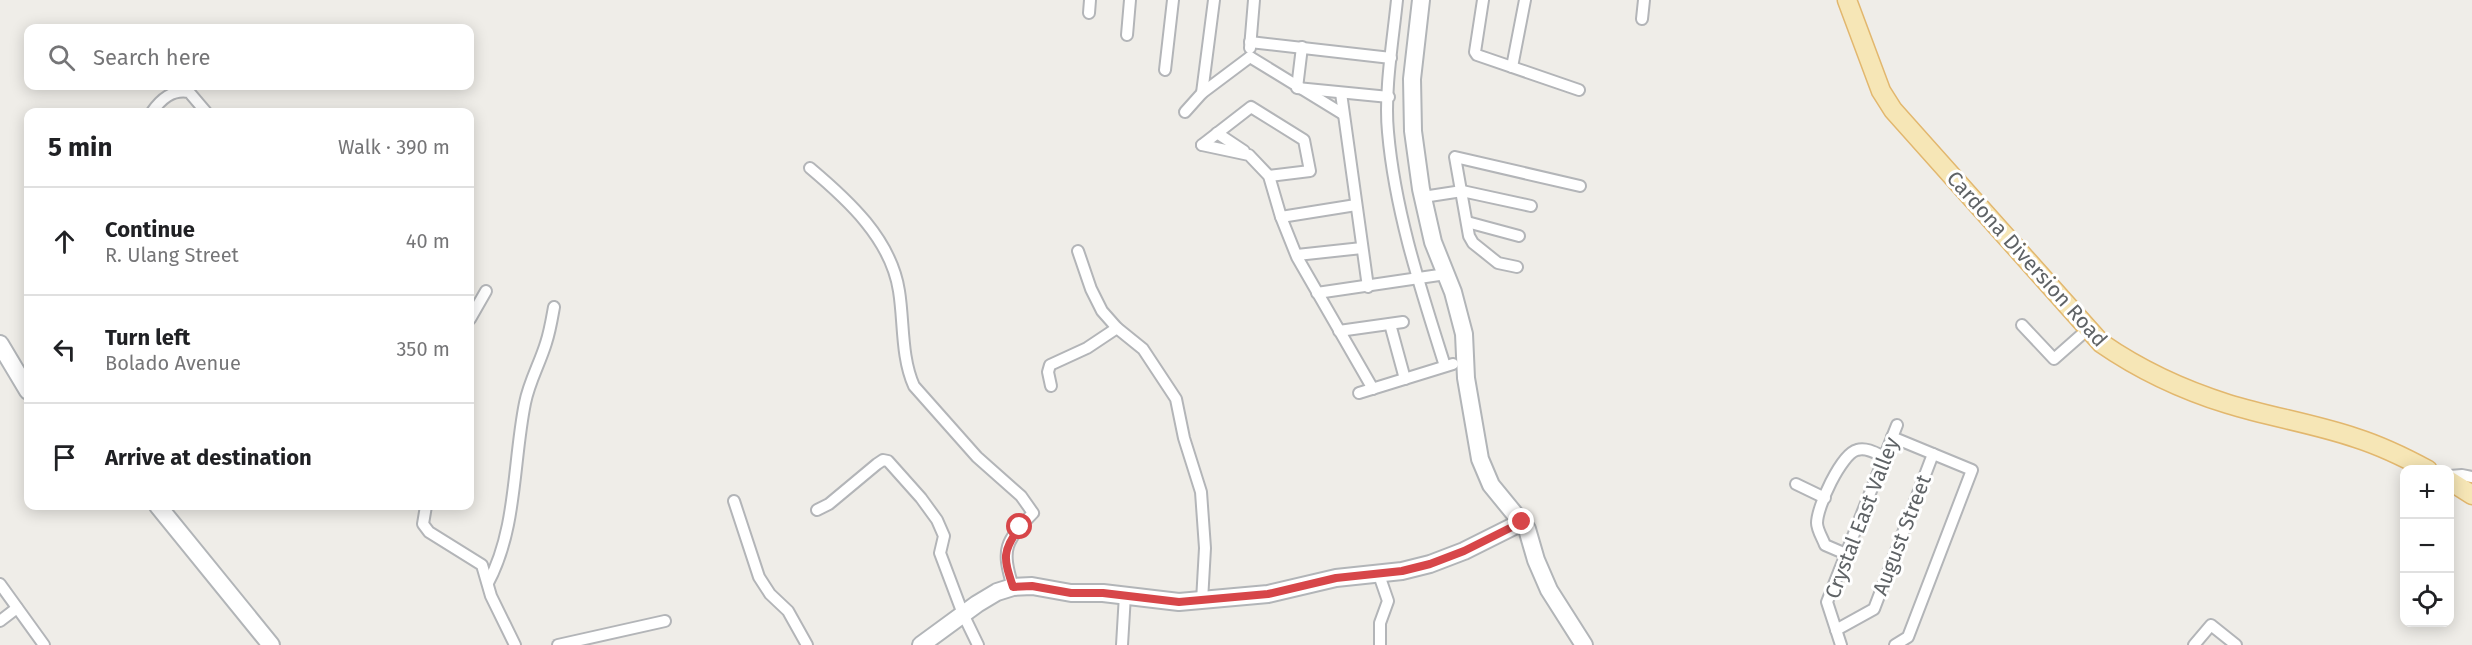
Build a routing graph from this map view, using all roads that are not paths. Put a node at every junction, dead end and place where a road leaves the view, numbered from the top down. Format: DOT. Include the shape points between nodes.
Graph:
graph roads {
  1 [pos="1090,0"];
  2 [pos="1130,0"];
  3 [pos="1173,0"];
  4 [pos="1214,0"];
  5 [pos="1254,0"];
  6 [pos="1397,0"];
  7 [pos="1421,0"];
  8 [pos="1483,0"];
  9 [pos="1526,0"];
  10 [pos="1644,0"];
  11 [pos="1847,0"];
  12 [pos="1089,13"];
  13 [pos="1642,19"];
  14 [pos="1127,35"];
  15 [pos="1250,42"];
  16 [pos="1302,47"];
  17 [pos="1250,57"];
  18 [pos="1390,58"];
  19 [pos="1512,67"];
  20 [pos="1165,70"];
  21 [pos="1297,88"];
  22 [pos="179,90"];
  23 [pos="179,90"];
  24 [pos="1579,90"];
  25 [pos="1202,93"];
  26 [pos="1341,93"];
  27 [pos="1389,98"];
  28 [pos="155,108"];
  29 [pos="203,108"];
  30 [pos="1185,112"];
  31 [pos="1343,114"];
  32 [pos="1217,133"];
  33 [pos="1249,155"];
  34 [pos="810,168"];
  35 [pos="1269,177"];
  36 [pos="1580,186"];
  37 [pos="1462,191"];
  38 [pos="1423,197"];
  39 [pos="1356,205"];
  40 [pos="1531,206"];
  41 [pos="1281,217"];
  42 [pos="1467,222"];
  43 [pos="1519,236"];
  44 [pos="1362,248"];
  45 [pos="1078,251"];
  46 [pos="1297,255"];
  47 [pos="1517,267"];
  48 [pos="1446,274"];
  49 [pos="1418,280"];
  50 [pos="1368,287"];
  51 [pos="486,291"];
  52 [pos="1317,293"];
  53 [pos="554,307"];
  54 [pos="474,312"];
  55 [pos="1403,322"];
  56 [pos="1390,324"];
  57 [pos="2022,325"];
  58 [pos="1116,328"];
  59 [pos="2088,329"];
  60 [pos="1339,331"];
  61 [pos="0,344"];
  62 [pos="1405,379"];
  63 [pos="24,384"];
  64 [pos="1051,386"];
  65 [pos="1373,389"];
  66 [pos="1359,393"];
  67 [pos="1897,425"];
  68 [pos="1892,437"];
  69 [pos="1934,454"];
  70 [pos="1884,457"];
  71 [pos="2419,465"];
  72 [pos="2454,476"];
  73 [pos="2472,477"];
  74 [pos="1796,484"];
  75 [pos="2454,484"];
  76 [pos="2472,495"];
  77 [pos="1825,498"];
  78 [pos="734,501"];
  79 [pos="161,510"];
  80 [pos="426,510"];
  81 [pos="817,510"];
  82 [pos="1522,522"];
  83 [pos="1846,554"];
  84 [pos="1378,573"];
  85 [pos="488,583"];
  86 [pos="0,584"];
  87 [pos="1013,587"];
  88 [pos="1125,595"];
  89 [pos="1202,601"];
  90 [pos="17,608"];
  91 [pos="963,614"];
  92 [pos="0,621"];
  93 [pos="665,621"];
  94 [pos="1836,630"];
  95 [pos="44,645"];
  96 [pos="272,645"];
  97 [pos="515,645"];
  98 [pos="558,645"];
  99 [pos="807,645"];
  100 [pos="921,645"];
  101 [pos="978,645"];
  102 [pos="1122,645"];
  103 [pos="1380,645"];
  104 [pos="1584,645"];
  105 [pos="1841,645"];
  106 [pos="1895,645"];
  107 [pos="2194,645"];
  108 [pos="2236,645"];
  1 -- 12 [label="street"];
  2 -- 14 [label="street"];
  3 -- 20 [label="street"];
  4 -- 25 [label="street"];
  5 -- 15 [label="street"];
  6 -- 18 [label="street"];
  7 -- 38 [label="street" via="1412,79 1413,132"];
  8 -- 19 [label="street" via="1475,52"];
  9 -- 19 [label="street"];
  10 -- 13 [label="street"];
  11 -- 59 [label="main road, Cardona Diversion Road" via="1881,91 1893,110"];
  15 -- 16 [label="street"];
  15 -- 17 [label="street"];
  16 -- 18 [label="street"];
  16 -- 21 [label="street"];
  17 -- 21 [label="street"];
  17 -- 25 [label="street"];
  18 -- 27 [label="street"];
  19 -- 24 [label="street"];
  21 -- 26 [label="street"];
  21 -- 31 [label="street"];
  22 -- 29 [label="street" via="189,92"];
  23 -- 28 [label="street"];
  25 -- 30 [label="street"];
  26 -- 27 [label="street"];
  26 -- 31 [label="street"];
  27 -- 49 [label="street" via="1388,130 1394,173"];
  31 -- 39 [label="street"];
  32 -- 33 [label="street"];
  32 -- 33 [label="street" via="1202,145"];
  32 -- 35 [label="street" via="1251,107 1304,140 1310,171"];
  33 -- 35 [label="street"];
  34 -- 87 [label="street" via="850,202 893,264 908,373 914,386 1033,513 1007,544 1006,563"];
  35 -- 41 [label="street"];
  36 -- 37 [label="street" via="1455,157"];
  37 -- 38 [label="street"];
  37 -- 40 [label="street"];
  37 -- 42 [label="street"];
  38 -- 48 [label="street" via="1433,242"];
  39 -- 41 [label="street"];
  39 -- 44 [label="street"];
  41 -- 46 [label="street"];
  42 -- 43 [label="street"];
  42 -- 47 [label="street" via="1473,243 1498,263"];
  44 -- 46 [label="street"];
  44 -- 50 [label="street"];
  45 -- 58 [label="street" via="1091,289"];
  46 -- 52 [label="street"];
  48 -- 49 [label="street"];
  48 -- 82 [label="street" via="1464,334 1466,378 1484,472"];
  49 -- 50 [label="street"];
  49 -- 62 [label="street" via="1449,365"];
  50 -- 52 [label="street"];
  51 -- 54 [label="street"];
  52 -- 60 [label="street"];
  53 -- 85 [label="street" via="547,341 525,400 512,501 495,570"];
  55 -- 56 [label="street"];
  56 -- 60 [label="street"];
  56 -- 62 [label="street"];
  57 -- 59 [label="street" via="2054,359"];
  58 -- 64 [label="street" via="1088,348 1050,365"];
  58 -- 89 [label="street" via="1149,356 1176,399 1201,492 1205,548"];
  59 -- 71 [label="main road, Cardona Diversion Road" via="2119,356 2171,383 2227,404 2355,437"];
  60 -- 65 [label="street"];
  61 -- 63 [label="street"];
  62 -- 65 [label="street"];
  65 -- 66 [label="street"];
  67 -- 68 [label="street, Crystal East Valley"];
  68 -- 69 [label="street"];
  68 -- 70 [label="street, Crystal East Valley"];
  69 -- 94 [label="street, August Street" via="1874,609"];
  69 -- 106 [label="street" via="1972,470 1908,637"];
  70 -- 77 [label="street" via="1863,448 1854,450 1842,460"];
  70 -- 83 [label="street, Crystal East Valley"];
  72 -- 73 [label="street"];
  74 -- 77 [label="street"];
  75 -- 76 [label="main road"];
  77 -- 83 [label="street" via="1817,525 1825,545"];
  78 -- 99 [label="street" via="759,577 788,611"];
  79 -- 96 [label="street"];
  80 -- 85 [label="street" via="424,526 429,532 483,565"];
  81 -- 91 [label="street" via="877,464 888,461 937,520 944,536 940,553"];
  82 -- 84 [label="street" via="1430,564"];
  82 -- 104 [label="street" via="1549,590"];
  83 -- 94 [label="street, Crystal East Valley" via="1827,602"];
  84 -- 89 [label="street" via="1268,594"];
  84 -- 103 [label="street" via="1388,601 1380,623"];
  85 -- 97 [label="street"];
  86 -- 90 [label="street"];
  87 -- 88 [label="street"];
  87 -- 91 [label="street" via="997,592"];
  88 -- 89 [label="street"];
  88 -- 102 [label="street"];
  90 -- 92 [label="street"];
  90 -- 95 [label="street"];
  91 -- 100 [label="street"];
  91 -- 101 [label="street"];
  93 -- 98 [label="street"];
  94 -- 105 [label="street, Crystal East Valley"];
  107 -- 108 [label="street" via="2211,625"];
}
